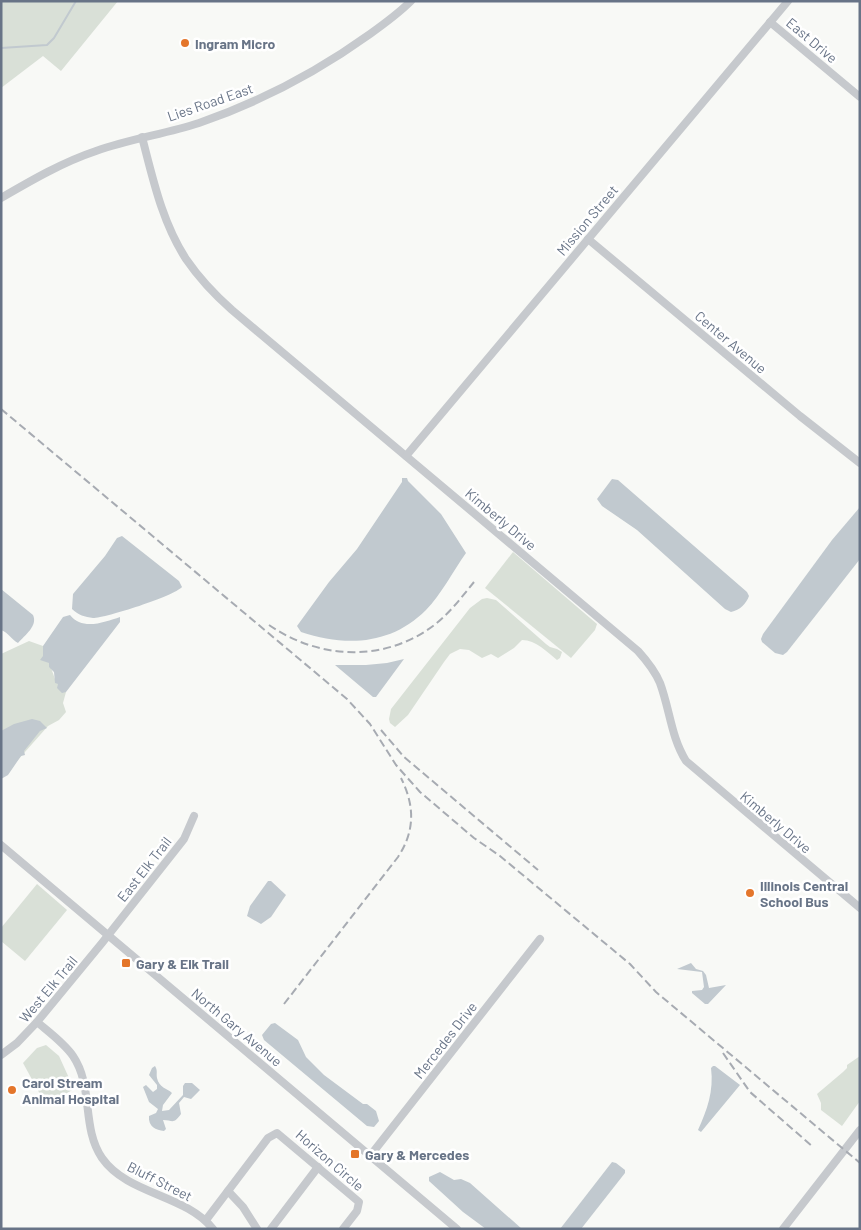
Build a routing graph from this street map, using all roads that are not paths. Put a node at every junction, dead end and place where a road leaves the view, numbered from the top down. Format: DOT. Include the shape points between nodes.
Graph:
graph roads {
  1 [pos="412,1"];
  2 [pos="788,1"];
  3 [pos="770,22"];
  4 [pos="860,96"];
  5 [pos="142,137"];
  6 [pos="1,198"];
  7 [pos="588,239"];
  8 [pos="406,456"];
  9 [pos="860,463"];
  10 [pos="194,816"];
  11 [pos="1,845"];
  12 [pos="860,908"];
  13 [pos="108,935"];
  14 [pos="540,939"];
  15 [pos="37,1022"];
  16 [pos="1,1055"];
  17 [pos="860,1130"];
  18 [pos="370,1156"];
  19 [pos="318,1168"];
  20 [pos="228,1190"];
  21 [pos="206,1220"];
  22 [pos="213,1229"];
  23 [pos="257,1229"];
  24 [pos="271,1229"];
  25 [pos="343,1229"];
  26 [pos="457,1229"];
  27 [pos="783,1229"];
  1 -- 5 [label="street, Lies Road East" via="351,48 285,86 198,123"];
  2 -- 3 [label="street, Mission Street"];
  3 -- 4 [label="street, East Drive"];
  3 -- 7 [label="street, Mission Street"];
  5 -- 6 [label="street, Lies Road East" via="68,162"];
  5 -- 8 [label="street, Kimberly Drive" via="162,210 186,259 196,272 232,310"];
  7 -- 8 [label="street, Mission Street"];
  7 -- 9 [label="street, Center Avenue"];
  8 -- 12 [label="street, Kimberly Drive" via="638,651 660,684 675,741 686,761"];
  10 -- 13 [label="street, East Elk Trail" via="184,839"];
  11 -- 13 [label="street, North Gary Avenue"];
  13 -- 15 [label="street, West Elk Trail"];
  13 -- 18 [label="street, North Gary Avenue"];
  14 -- 18 [label="street, Mercedes Drive"];
  15 -- 16 [label="street, West Elk Trail"];
  15 -- 21 [label="street, Bluff Street" via="65,1046 80,1069 90,1129 95,1146 106,1162 126,1179"];
  17 -- 27 [label="street"];
  18 -- 26 [label="street, North Gary Avenue"];
  19 -- 20 [label="street, Horizon Circle" via="277,1133 268,1138"];
  19 -- 24 [label="street"];
  19 -- 25 [label="street, Horizon Circle" via="359,1202 357,1212"];
  20 -- 21 [label="street, Horizon Circle"];
  20 -- 23 [label="street"];
  21 -- 22 [label="street, Bluff Street"];
}
